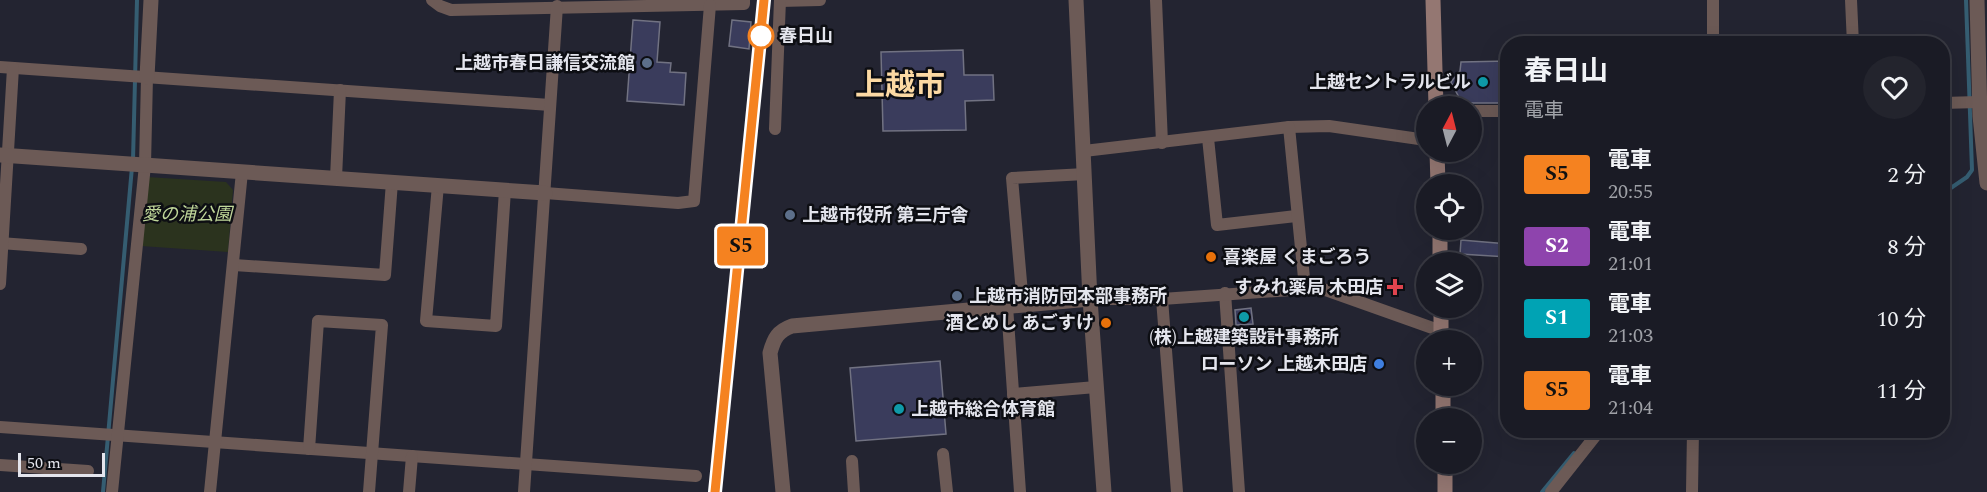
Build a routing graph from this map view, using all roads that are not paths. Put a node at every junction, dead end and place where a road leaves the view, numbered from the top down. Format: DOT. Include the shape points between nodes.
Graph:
graph roads {
  1 [pos="151,0"];
  2 [pos="432,0"];
  3 [pos="744,0"];
  4 [pos="780,0"];
  5 [pos="820,0"];
  6 [pos="1076,0"];
  7 [pos="1156,0"];
  8 [pos="1433,0"];
  9 [pos="1713,0"];
  10 [pos="1851,0"];
  11 [pos="1977,0"];
  12 [pos="710,5"];
  13 [pos="557,6"];
  14 [pos="1713,36"];
  15 [pos="1853,36"];
  16 [pos="0,67"];
  17 [pos="13,68"];
  18 [pos="147,77"];
  19 [pos="340,90"];
  20 [pos="1436,96"];
  21 [pos="1979,102"];
  22 [pos="1950,103"];
  23 [pos="550,105"];
  24 [pos="1482,111"];
  25 [pos="1500,111"];
  26 [pos="1288,127"];
  27 [pos="775,129"];
  28 [pos="1208,138"];
  29 [pos="1416,139"];
  30 [pos="1162,143"];
  31 [pos="1084,151"];
  32 [pos="4,155"];
  33 [pos="145,165"];
  34 [pos="242,172"];
  35 [pos="1085,174"];
  36 [pos="336,178"];
  37 [pos="392,182"];
  38 [pos="1987,183"];
  39 [pos="438,185"];
  40 [pos="505,190"];
  41 [pos="545,193"];
  42 [pos="1296,216"];
  43 [pos="1,243"];
  44 [pos="81,249"];
  45 [pos="234,265"];
  46 [pos="0,284"];
  47 [pos="1305,288"];
  48 [pos="1225,293"];
  49 [pos="1090,299"];
  50 [pos="1162,299"];
  51 [pos="1015,306"];
  52 [pos="1427,330"];
  53 [pos="1096,387"];
  54 [pos="1013,393"];
  55 [pos="0,427"];
  56 [pos="117,436"];
  57 [pos="1594,438"];
  58 [pos="1693,438"];
  59 [pos="215,442"];
  60 [pos="309,449"];
  61 [pos="373,454"];
  62 [pos="943,454"];
  63 [pos="412,456"];
  64 [pos="852,461"];
  65 [pos="526,464"];
  66 [pos="0,465"];
  67 [pos="88,471"];
  68 [pos="1445,474"];
  69 [pos="696,476"];
  70 [pos="112,492"];
  71 [pos="210,492"];
  72 [pos="369,492"];
  73 [pos="409,492"];
  74 [pos="524,492"];
  75 [pos="783,492"];
  76 [pos="854,492"];
  77 [pos="947,492"];
  78 [pos="1020,492"];
  79 [pos="1104,492"];
  80 [pos="1177,492"];
  81 [pos="1239,492"];
  82 [pos="1445,492"];
  83 [pos="1551,492"];
  84 [pos="1692,492"];
  1 -- 18 [label="street"];
  2 -- 13 [label="street" via="451,10"];
  3 -- 12 [label="street" via="744,4"];
  4 -- 5 [label="street"];
  4 -- 27 [label="street"];
  6 -- 31 [label="street"];
  7 -- 30 [label="street"];
  8 -- 20 [label="main road"];
  9 -- 14 [label="street"];
  10 -- 15 [label="street"];
  11 -- 21 [label="street"];
  12 -- 13 [label="street"];
  12 -- 41 [label="street" via="694,201"];
  13 -- 23 [label="street"];
  16 -- 17 [label="street"];
  17 -- 18 [label="street"];
  17 -- 32 [label="street"];
  18 -- 19 [label="street"];
  18 -- 33 [label="street"];
  19 -- 23 [label="street"];
  19 -- 36 [label="street"];
  21 -- 22 [label="street"];
  21 -- 38 [label="street"];
  23 -- 41 [label="street"];
  24 -- 25 [label="street"];
  26 -- 28 [label="street"];
  26 -- 29 [label="street" via="1329,126"];
  26 -- 42 [label="street"];
  28 -- 30 [label="street"];
  28 -- 42 [label="street" via="1217,225"];
  30 -- 31 [label="street"];
  31 -- 35 [label="street"];
  32 -- 33 [label="street"];
  32 -- 43 [label="street"];
  33 -- 34 [label="street"];
  33 -- 56 [label="street"];
  34 -- 36 [label="street"];
  34 -- 45 [label="street"];
  35 -- 49 [label="street"];
  35 -- 51 [label="street" via="1012,178"];
  36 -- 37 [label="street"];
  37 -- 39 [label="street"];
  37 -- 45 [label="street" via="385,275"];
  39 -- 40 [label="street"];
  39 -- 40 [label="street" via="426,321 496,326"];
  40 -- 41 [label="street"];
  41 -- 65 [label="street"];
  42 -- 47 [label="street"];
  43 -- 44 [label="street"];
  43 -- 46 [label="street"];
  45 -- 59 [label="street"];
  47 -- 48 [label="street"];
  47 -- 52 [label="street" via="1346,295"];
  48 -- 50 [label="street"];
  48 -- 81 [label="street"];
  49 -- 50 [label="street"];
  49 -- 51 [label="street"];
  49 -- 53 [label="street"];
  50 -- 80 [label="street"];
  51 -- 54 [label="street"];
  51 -- 75 [label="street" via="792,326 777,334 770,353"];
  53 -- 54 [label="street"];
  53 -- 79 [label="street"];
  54 -- 78 [label="street"];
  55 -- 56 [label="street"];
  56 -- 59 [label="street"];
  56 -- 70 [label="street"];
  57 -- 83 [label="street"];
  58 -- 84 [label="street"];
  59 -- 60 [label="street"];
  59 -- 71 [label="street"];
  60 -- 61 [label="street"];
  60 -- 61 [label="street" via="318,321 382,325"];
  61 -- 63 [label="street"];
  61 -- 72 [label="street"];
  62 -- 77 [label="street"];
  63 -- 65 [label="street"];
  63 -- 73 [label="street"];
  64 -- 76 [label="street"];
  65 -- 69 [label="street"];
  65 -- 74 [label="street"];
  66 -- 67 [label="street"];
  68 -- 82 [label="main road"];
}
